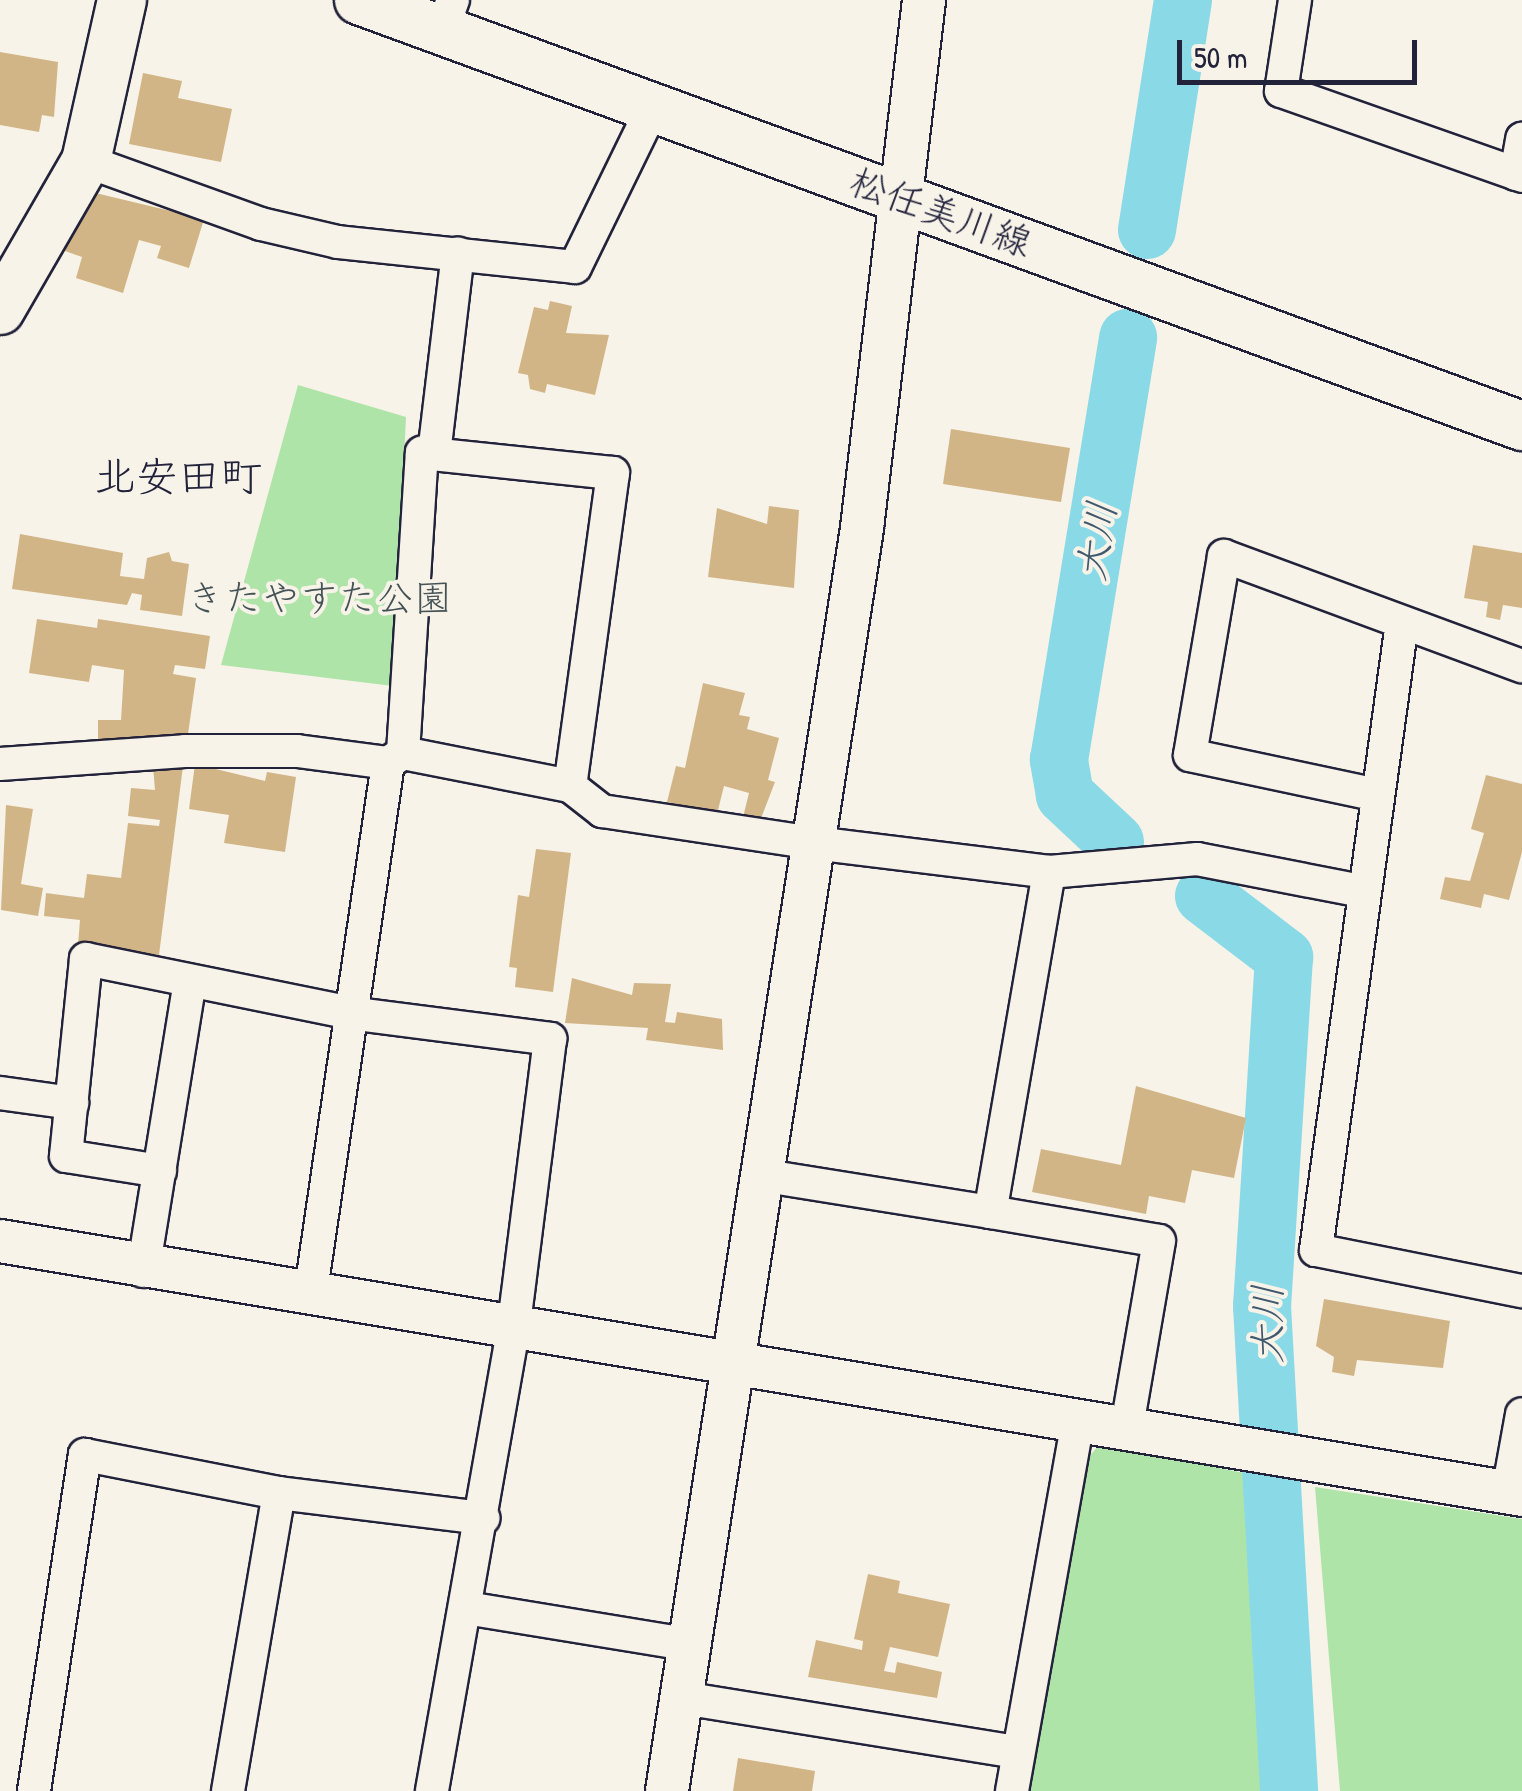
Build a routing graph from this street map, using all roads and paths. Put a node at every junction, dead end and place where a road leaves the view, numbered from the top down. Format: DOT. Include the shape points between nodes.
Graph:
graph roads {
  1 [pos="122,0"];
  2 [pos="359,0"];
  3 [pos="924,0"];
  4 [pos="1295,0"];
  5 [pos="447,15"];
  6 [pos="652,107"];
  7 [pos="1522,138"];
  8 [pos="86,161"];
  9 [pos="1519,175"];
  10 [pos="900,196"];
  11 [pos="458,254"];
  12 [pos="0,310"];
  13 [pos="1522,426"];
  14 [pos="434,454"];
  15 [pos="1402,623"];
  16 [pos="1522,666"];
  17 [pos="395,758"];
  18 [pos="0,764"];
  19 [pos="570,786"];
  20 [pos="1373,794"];
  21 [pos="814,843"];
  22 [pos="1049,872"];
  23 [pos="1362,890"];
  24 [pos="190,982"];
  25 [pos="356,1014"];
  26 [pos="0,1092"];
  27 [pos="72,1103"];
  28 [pos="160,1171"];
  29 [pos="766,1176"];
  30 [pos="990,1212"];
  31 [pos="0,1241"];
  32 [pos="143,1271"];
  33 [pos="1522,1291"];
  34 [pos="310,1296"];
  35 [pos="512,1331"];
  36 [pos="738,1367"];
  37 [pos="1522,1414"];
  38 [pos="1078,1426"];
  39 [pos="1126,1432"];
  40 [pos="278,1493"];
  41 [pos="1515,1494"];
  42 [pos="483,1518"];
  43 [pos="466,1608"];
  44 [pos="693,1645"];
  45 [pos="683,1698"];
  46 [pos="1018,1752"];
  47 [pos="34,1791"];
  48 [pos="228,1791"];
  49 [pos="432,1791"];
  50 [pos="667,1791"];
  51 [pos="1012,1791"];
  1 -- 8 [label="main road"];
  2 -- 5 [label="main road, 松任美川線"];
  3 -- 10 [label="street"];
  4 -- 9 [label="street" via="1281,91"];
  5 -- 6 [label="main road, 松任美川線"];
  6 -- 10 [label="main road, 松任美川線"];
  6 -- 11 [label="street" via="575,267"];
  7 -- 9 [label="street"];
  8 -- 11 [label="street" via="261,224 338,242"];
  8 -- 12 [label="main road"];
  10 -- 13 [label="main road, 松任美川線"];
  10 -- 21 [label="street" via="862,528"];
  11 -- 14 [label="street"];
  14 -- 17 [label="street" via="422,453"];
  14 -- 19 [label="street" via="614,474"];
  15 -- 16 [label="street"];
  15 -- 20 [label="street"];
  15 -- 20 [label="street" via="1224,556 1190,755"];
  17 -- 18 [label="street" via="185,751"];
  17 -- 19 [label="street"];
  17 -- 25 [label="street"];
  19 -- 21 [label="street" via="602,812"];
  20 -- 23 [label="street"];
  21 -- 22 [label="street"];
  21 -- 29 [label="street"];
  22 -- 23 [label="street" via="1198,859"];
  22 -- 30 [label="street"];
  23 -- 33 [label="street" via="1316,1250"];
  24 -- 25 [label="street"];
  24 -- 27 [label="street" via="86,959"];
  24 -- 28 [label="street"];
  25 -- 34 [label="street"];
  25 -- 35 [label="street" via="550,1039"];
  26 -- 27 [label="street"];
  27 -- 28 [label="street" via="66,1156"];
  28 -- 32 [label="street"];
  29 -- 30 [label="street"];
  29 -- 36 [label="street"];
  30 -- 39 [label="street" via="1159,1240"];
  31 -- 32 [label="street"];
  32 -- 34 [label="street"];
  34 -- 35 [label="street"];
  35 -- 36 [label="street"];
  35 -- 42 [label="street"];
  36 -- 38 [label="street"];
  36 -- 44 [label="street"];
  37 -- 41 [label="street"];
  38 -- 39 [label="street"];
  38 -- 46 [label="street"];
  39 -- 41 [label="street"];
  40 -- 42 [label="street"];
  40 -- 47 [label="street" via="85,1455"];
  40 -- 48 [label="street"];
  42 -- 43 [label="street"];
  43 -- 44 [label="street"];
  43 -- 49 [label="street"];
  44 -- 45 [label="street"];
  45 -- 46 [label="street"];
  45 -- 50 [label="street"];
  46 -- 51 [label="street"];
}
